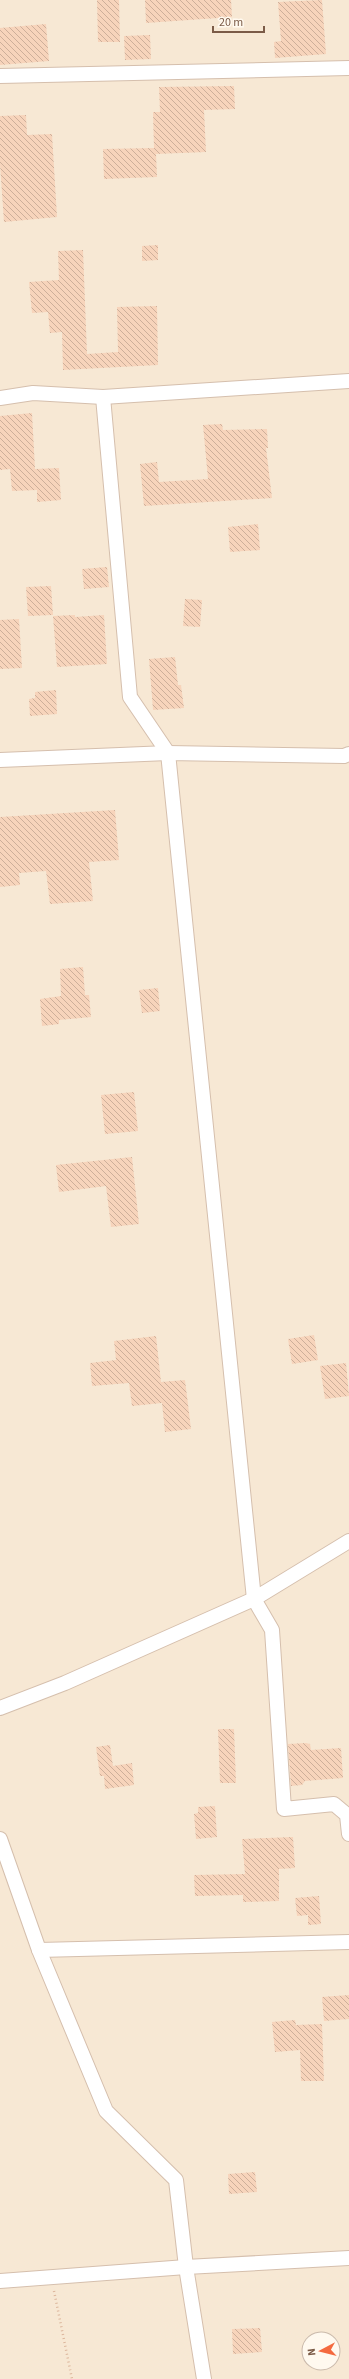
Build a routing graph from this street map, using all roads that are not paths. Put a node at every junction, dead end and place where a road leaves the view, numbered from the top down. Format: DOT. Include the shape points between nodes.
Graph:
graph roads {
  1 [pos="349,68"];
  2 [pos="0,76"];
  3 [pos="349,381"];
  4 [pos="103,397"];
  5 [pos="0,398"];
  6 [pos="168,753"];
  7 [pos="349,754"];
  8 [pos="0,760"];
  9 [pos="349,1541"];
  10 [pos="254,1599"];
  11 [pos="0,1708"];
  12 [pos="349,1834"];
  13 [pos="0,1839"];
  14 [pos="349,1942"];
  15 [pos="39,1950"];
  16 [pos="349,2258"];
  17 [pos="186,2267"];
  18 [pos="0,2281"];
  19 [pos="204,2379"];
  1 -- 2 [label="street"];
  3 -- 4 [label="street"];
  4 -- 5 [label="street" via="33,393"];
  4 -- 6 [label="street" via="130,697"];
  6 -- 7 [label="street" via="344,756"];
  6 -- 8 [label="street"];
  6 -- 10 [label="street"];
  9 -- 10 [label="street"];
  10 -- 11 [label="street" via="65,1683"];
  10 -- 12 [label="street" via="272,1630 284,1809 334,1804 347,1815"];
  13 -- 15 [label="street"];
  14 -- 15 [label="street"];
  15 -- 17 [label="street" via="106,2110 176,2180"];
  16 -- 17 [label="street"];
  17 -- 18 [label="street"];
  17 -- 19 [label="street"];
}
